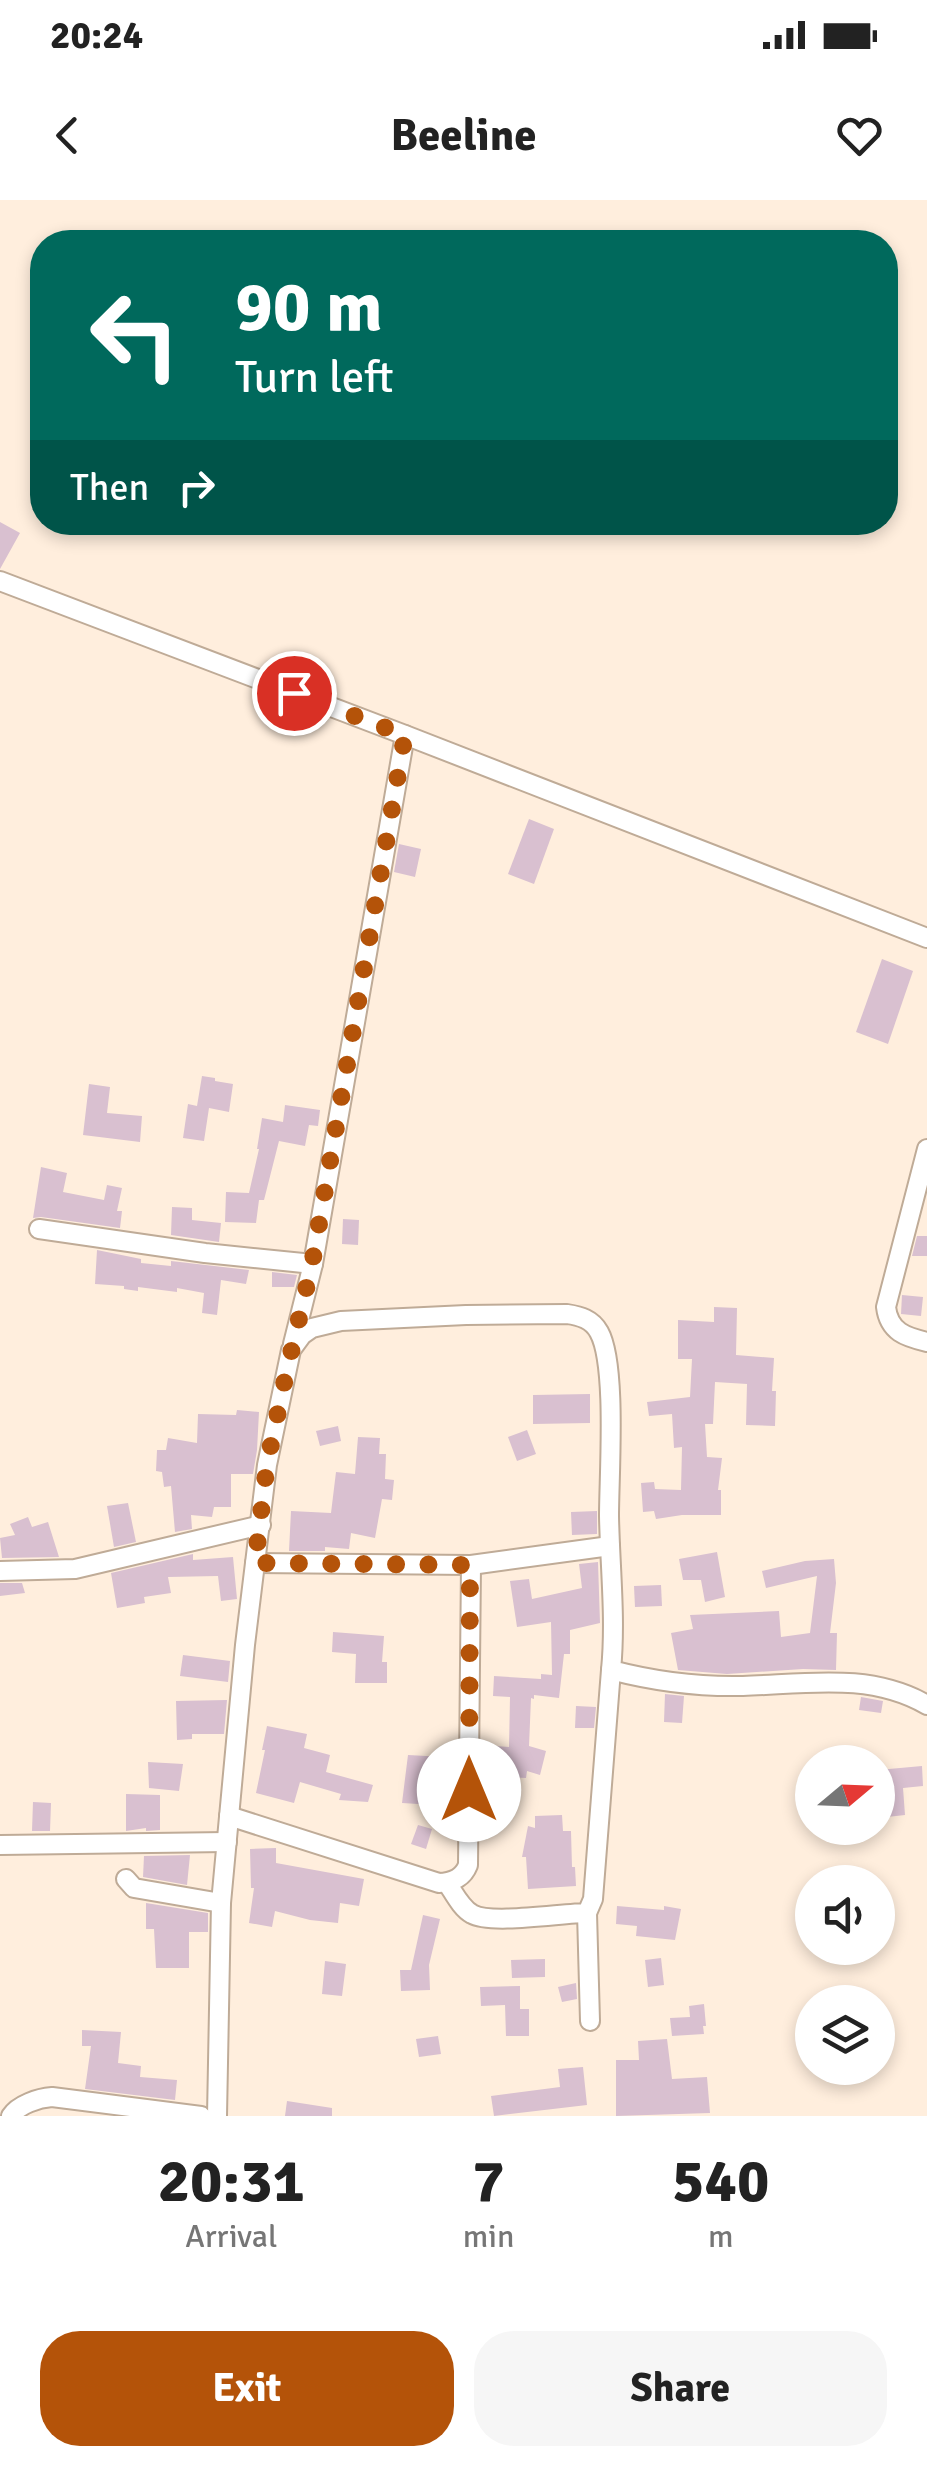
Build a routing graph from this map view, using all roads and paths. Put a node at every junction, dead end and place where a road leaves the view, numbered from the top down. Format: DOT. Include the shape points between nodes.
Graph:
graph roads {
  1 [pos="0,581"];
  2 [pos="405,735"];
  3 [pos="927,938"];
  4 [pos="927,1149"];
  5 [pos="39,1229"];
  6 [pos="312,1264"];
  7 [pos="927,1342"];
  8 [pos="291,1350"];
  9 [pos="260,1525"];
  10 [pos="610,1546"];
  11 [pos="255,1563"];
  12 [pos="470,1565"];
  13 [pos="0,1571"];
  14 [pos="610,1670"];
  15 [pos="927,1705"];
  16 [pos="230,1816"];
  17 [pos="227,1842"];
  18 [pos="0,1845"];
  19 [pos="126,1879"];
  20 [pos="447,1883"];
  21 [pos="221,1903"];
  22 [pos="587,1913"];
  23 [pos="590,2021"];
  24 [pos="11,2116"];
  25 [pos="201,2116"];
  26 [pos="217,2116"];
  1 -- 2 [label="street"];
  2 -- 3 [label="street"];
  2 -- 6 [label="street"];
  4 -- 7 [label="street" via="886,1307 892,1326"];
  5 -- 6 [label="street"];
  6 -- 8 [label="street"];
  8 -- 9 [label="street"];
  8 -- 10 [label="street" via="312,1328 340,1320 567,1314 590,1321 602,1339 608,1370"];
  9 -- 11 [label="street"];
  9 -- 13 [label="street" via="75,1569"];
  10 -- 12 [label="street"];
  10 -- 14 [label="street"];
  11 -- 12 [label="street"];
  11 -- 16 [label="street"];
  12 -- 20 [label="street" via="468,1864"];
  14 -- 15 [label="street" via="678,1683 877,1686"];
  14 -- 22 [label="street"];
  16 -- 17 [label="street"];
  16 -- 20 [label="street"];
  17 -- 18 [label="street"];
  17 -- 21 [label="street"];
  19 -- 21 [label="street" via="134,1888"];
  20 -- 22 [label="street" via="473,1915"];
  21 -- 26 [label="street"];
  22 -- 23 [label="street"];
  24 -- 25 [label="street" via="52,2097"];
}
